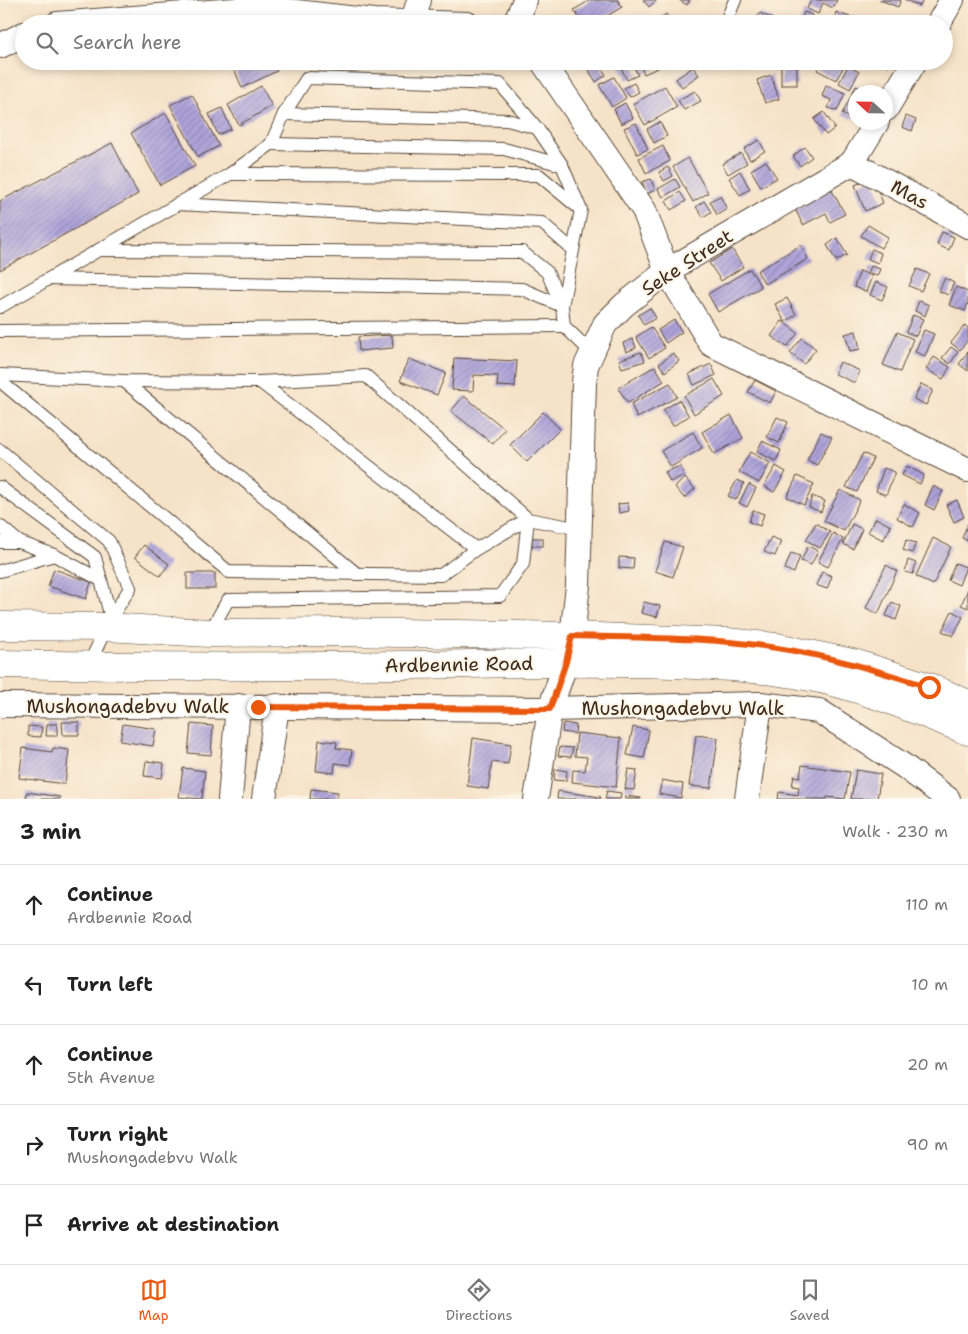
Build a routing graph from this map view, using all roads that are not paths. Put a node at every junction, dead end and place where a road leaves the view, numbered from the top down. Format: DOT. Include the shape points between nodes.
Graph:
graph roads {
  1 [pos="525,0"];
  2 [pos="735,0"];
  3 [pos="952,0"];
  4 [pos="262,4"];
  5 [pos="416,11"];
  6 [pos="149,15"];
  7 [pos="334,15"];
  8 [pos="399,15"];
  9 [pos="432,15"];
  10 [pos="519,15"];
  11 [pos="729,15"];
  12 [pos="943,15"];
  13 [pos="15,38"];
  14 [pos="0,46"];
  15 [pos="548,70"];
  16 [pos="910,70"];
  17 [pos="893,97"];
  18 [pos="284,114"];
  19 [pos="537,128"];
  20 [pos="872,130"];
  21 [pos="271,144"];
  22 [pos="852,163"];
  23 [pos="562,165"];
  24 [pos="230,174"];
  25 [pos="177,204"];
  26 [pos="581,210"];
  27 [pos="968,226"];
  28 [pos="99,250"];
  29 [pos="573,250"];
  30 [pos="667,271"];
  31 [pos="49,279"];
  32 [pos="562,306"];
  33 [pos="0,307"];
  34 [pos="564,326"];
  35 [pos="0,331"];
  36 [pos="592,353"];
  37 [pos="0,374"];
  38 [pos="0,380"];
  39 [pos="124,381"];
  40 [pos="260,382"];
  41 [pos="0,450"];
  42 [pos="968,470"];
  43 [pos="0,487"];
  44 [pos="528,519"];
  45 [pos="0,526"];
  46 [pos="580,529"];
  47 [pos="0,542"];
  48 [pos="19,542"];
  49 [pos="476,549"];
  50 [pos="54,556"];
  51 [pos="0,571"];
  52 [pos="357,574"];
  53 [pos="101,580"];
  54 [pos="109,623"];
  55 [pos="0,626"];
  56 [pos="210,633"];
  57 [pos="572,636"];
  58 [pos="566,662"];
  59 [pos="0,664"];
  60 [pos="88,666"];
  61 [pos="760,704"];
  62 [pos="968,704"];
  63 [pos="0,705"];
  64 [pos="238,706"];
  65 [pos="277,706"];
  66 [pos="550,709"];
  67 [pos="968,731"];
  68 [pos="230,793"];
  69 [pos="264,795"];
  70 [pos="536,799"];
  71 [pos="747,799"];
  72 [pos="948,799"];
  1 -- 10 [label="street"];
  2 -- 11 [label="lane"];
  3 -- 12 [label="street"];
  4 -- 6 [label="street"];
  4 -- 7 [label="street"];
  5 -- 8 [label="street"];
  5 -- 9 [label="street"];
  13 -- 14 [label="street"];
  15 -- 30 [label="street" via="644,210"];
  16 -- 17 [label="street"];
  18 -- 19 [label="lane" via="507,120"];
  18 -- 19 [label="lane" via="307,78 500,84"];
  18 -- 21 [label="lane"];
  19 -- 23 [label="lane"];
  20 -- 22 [label="street, Seke Street"];
  21 -- 23 [label="lane" via="504,149"];
  21 -- 24 [label="lane"];
  22 -- 27 [label="street, Mas"];
  22 -- 30 [label="street, Seke Street"];
  23 -- 26 [label="lane"];
  24 -- 25 [label="lane"];
  24 -- 26 [label="lane" via="539,175"];
  25 -- 28 [label="lane"];
  25 -- 29 [label="lane" via="542,223"];
  26 -- 29 [label="lane"];
  28 -- 31 [label="lane"];
  28 -- 32 [label="lane" via="522,252 547,272"];
  29 -- 32 [label="lane"];
  30 -- 36 [label="street, Seke Street" via="605,324"];
  30 -- 42 [label="street" via="711,344"];
  31 -- 32 [label="lane" via="522,288"];
  31 -- 33 [label="lane"];
  32 -- 34 [label="lane"];
  34 -- 35 [label="lane"];
  34 -- 36 [label="lane"];
  36 -- 46 [label="street, Seke Street" via="584,382"];
  37 -- 39 [label="lane"];
  38 -- 52 [label="lane" via="229,572"];
  39 -- 40 [label="lane"];
  39 -- 52 [label="lane"];
  40 -- 44 [label="lane" via="366,376"];
  40 -- 49 [label="lane"];
  41 -- 54 [label="lane" via="109,541 130,588"];
  43 -- 53 [label="lane" via="95,557"];
  44 -- 46 [label="lane"];
  44 -- 49 [label="lane"];
  44 -- 56 [label="lane" via="523,564 500,596 228,600"];
  45 -- 48 [label="lane"];
  46 -- 57 [label="street, Seke Street"];
  47 -- 48 [label="lane"];
  48 -- 50 [label="lane"];
  49 -- 52 [label="lane" via="441,575"];
  50 -- 51 [label="lane"];
  50 -- 53 [label="lane"];
  53 -- 54 [label="lane"];
  54 -- 55 [label="main road, Ardbennie Road"];
  54 -- 56 [label="main road, Ardbennie Road"];
  54 -- 60 [label="lane"];
  56 -- 57 [label="main road, Ardbennie Road"];
  57 -- 58 [label="street, Seke Street"];
  57 -- 62 [label="main road, Ardbennie Road" via="727,642 776,648 857,664 929,687"];
  58 -- 60 [label="main road, Ardbennie Road"];
  58 -- 66 [label="street, Seke Street"];
  58 -- 67 [label="main road, Ardbennie Road" via="727,666 806,676 918,710"];
  59 -- 60 [label="main road, Ardbennie Road"];
  61 -- 66 [label="street, Mushongadebvu Walk"];
  61 -- 71 [label="street"];
  61 -- 72 [label="street, Mushongadebvu Walk" via="819,711"];
  63 -- 64 [label="street, Mushongadebvu Walk"];
  64 -- 65 [label="street, Mushongadebvu Walk"];
  64 -- 68 [label="street"];
  65 -- 66 [label="street, Mushongadebvu Walk"];
  65 -- 69 [label="street"];
  66 -- 70 [label="street, Seke Street"];
  68 -- 69 [label="street"];
}
